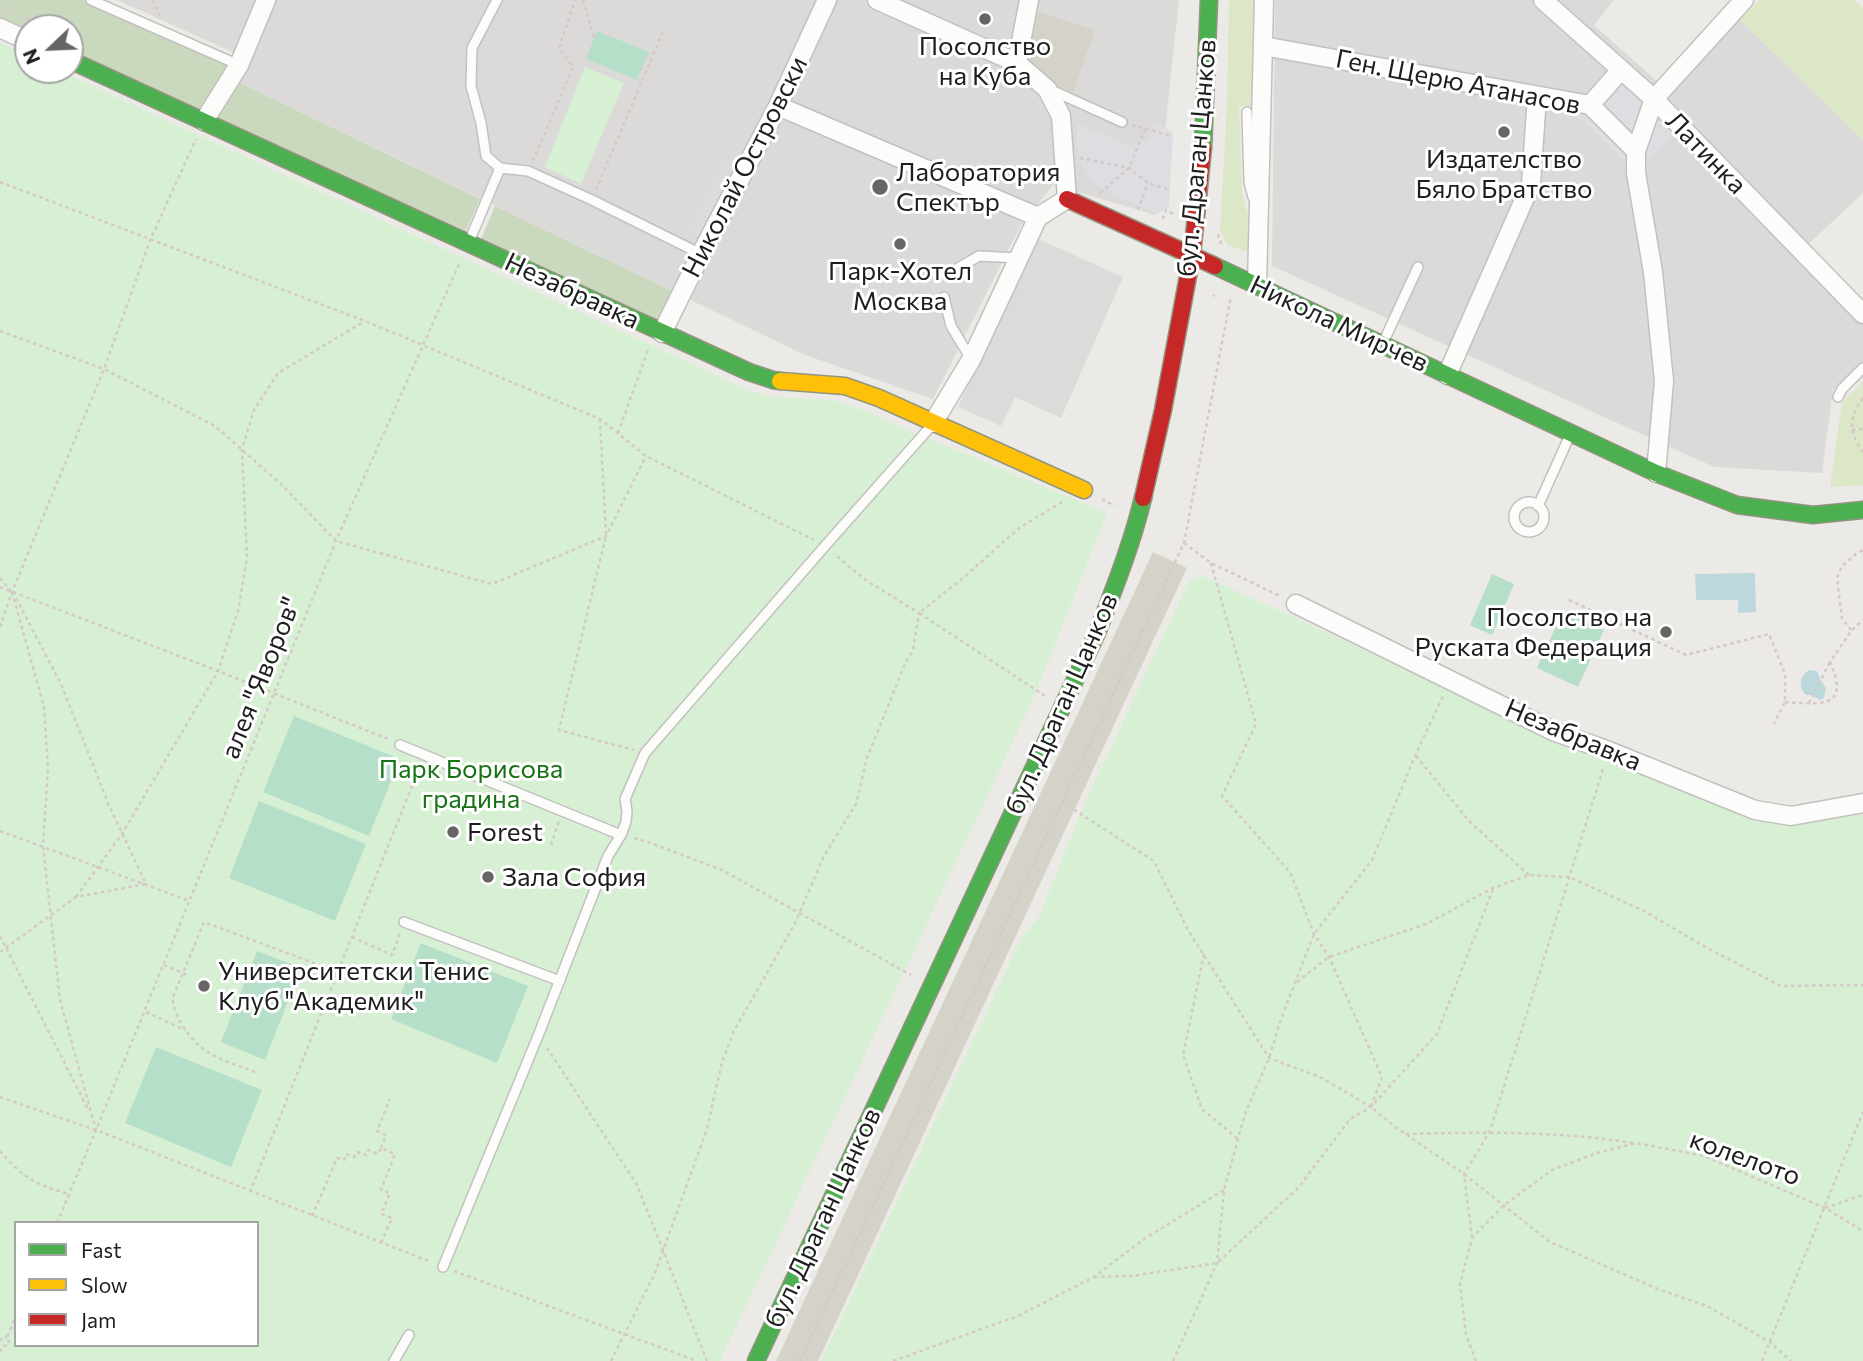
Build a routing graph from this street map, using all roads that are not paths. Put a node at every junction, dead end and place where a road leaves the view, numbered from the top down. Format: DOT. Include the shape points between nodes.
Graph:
graph roads {
  1 [pos="91,0"];
  2 [pos="266,0"];
  3 [pos="496,0"];
  4 [pos="827,0"];
  5 [pos="877,0"];
  6 [pos="1029,0"];
  7 [pos="1209,0"];
  8 [pos="1264,0"];
  9 [pos="1543,0"];
  10 [pos="1744,0"];
  11 [pos="1263,46"];
  12 [pos="1017,63"];
  13 [pos="239,65"];
  14 [pos="84,66"];
  15 [pos="1621,70"];
  16 [pos="1047,89"];
  17 [pos="1537,96"];
  18 [pos="1654,99"];
  19 [pos="778,106"];
  20 [pos="1590,106"];
  21 [pos="1247,112"];
  22 [pos="204,121"];
  23 [pos="1122,122"];
  24 [pos="1636,151"];
  25 [pos="500,168"];
  26 [pos="1067,199"];
  27 [pos="1259,215"];
  28 [pos="1038,218"];
  29 [pos="468,243"];
  30 [pos="701,254"];
  31 [pos="1192,255"];
  32 [pos="1020,258"];
  33 [pos="1418,267"];
  34 [pos="958,268"];
  35 [pos="1257,285"];
  36 [pos="944,297"];
  37 [pos="1863,314"];
  38 [pos="658,332"];
  39 [pos="1383,345"];
  40 [pos="971,360"];
  41 [pos="1863,368"];
  42 [pos="1447,374"];
  43 [pos="1838,397"];
  44 [pos="933,423"];
  45 [pos="1571,433"];
  46 [pos="1656,473"];
  47 [pos="1084,490"];
  48 [pos="1538,506"];
  49 [pos="1863,510"];
  50 [pos="1296,604"];
  51 [pos="401,744"];
  52 [pos="1863,803"];
  53 [pos="621,835"];
  54 [pos="404,922"];
  55 [pos="560,981"];
  56 [pos="443,1267"];
  57 [pos="409,1335"];
  58 [pos="394,1361"];
  59 [pos="756,1361"];
  1 -- 13 [label="lane"];
  2 -- 13 [label="street"];
  3 -- 25 [label="lane" via="472,48 471,86 486,156"];
  4 -- 19 [label="street, Николай Островски"];
  5 -- 12 [label="street"];
  6 -- 12 [label="street"];
  7 -- 31 [label="street, бул. Драган Цанков" via="1203,145"];
  8 -- 11 [label="street"];
  9 -- 15 [label="street, Латинка"];
  10 -- 18 [label="street"];
  11 -- 17 [label="street, Ген. Щерю Атанасов"];
  11 -- 27 [label="street"];
  12 -- 16 [label="street"];
  13 -- 22 [label="street"];
  14 -- 22 [label="street, Незабравка"];
  15 -- 18 [label="street, Латинка"];
  15 -- 20 [label="street"];
  16 -- 23 [label="lane"];
  16 -- 26 [label="street" via="1060,116"];
  17 -- 20 [label="street, Ген. Щерю Атанасов"];
  17 -- 42 [label="street" via="1531,184"];
  18 -- 24 [label="street"];
  18 -- 37 [label="street, Латинка"];
  19 -- 28 [label="street"];
  19 -- 30 [label="street, Николай Островски"];
  20 -- 24 [label="street, Ген. Щерю Атанасов"];
  21 -- 27 [label="lane" via="1249,182"];
  22 -- 29 [label="street, Незабравка"];
  24 -- 46 [label="street" via="1664,381"];
  25 -- 29 [label="lane"];
  25 -- 30 [label="lane" via="528,171"];
  26 -- 28 [label="street"];
  26 -- 31 [label="street, Никола Мирчев"];
  27 -- 35 [label="street"];
  28 -- 32 [label="street"];
  29 -- 38 [label="street, Незабравка"];
  30 -- 38 [label="street, Николай Островски"];
  31 -- 35 [label="street, Никола Мирчев"];
  31 -- 59 [label="street, бул. Драган Цанков" via="1138,518 1097,633"];
  32 -- 34 [label="lane" via="979,256"];
  32 -- 40 [label="street"];
  33 -- 39 [label="lane"];
  35 -- 39 [label="street, Никола Мирчев"];
  36 -- 40 [label="lane" via="951,326"];
  38 -- 44 [label="street, Незабравка" via="773,380 845,386"];
  39 -- 42 [label="street, Никола Мирчев"];
  40 -- 44 [label="street"];
  41 -- 43 [label="lane"];
  42 -- 45 [label="street, Никола Мирчев"];
  44 -- 47 [label="street, Незабравка"];
  44 -- 53 [label="lane" via="645,753 625,799"];
  45 -- 46 [label="street, Никола Мирчев"];
  45 -- 48 [label="lane"];
  46 -- 49 [label="street, Никола Мирчев" via="1737,505 1814,515"];
  50 -- 52 [label="street, Незабравка" via="1553,731 1755,810 1791,816"];
  51 -- 53 [label="lane"];
  53 -- 55 [label="lane" via="608,856"];
  54 -- 55 [label="lane"];
  55 -- 56 [label="lane"];
  57 -- 58 [label="lane"];
}
